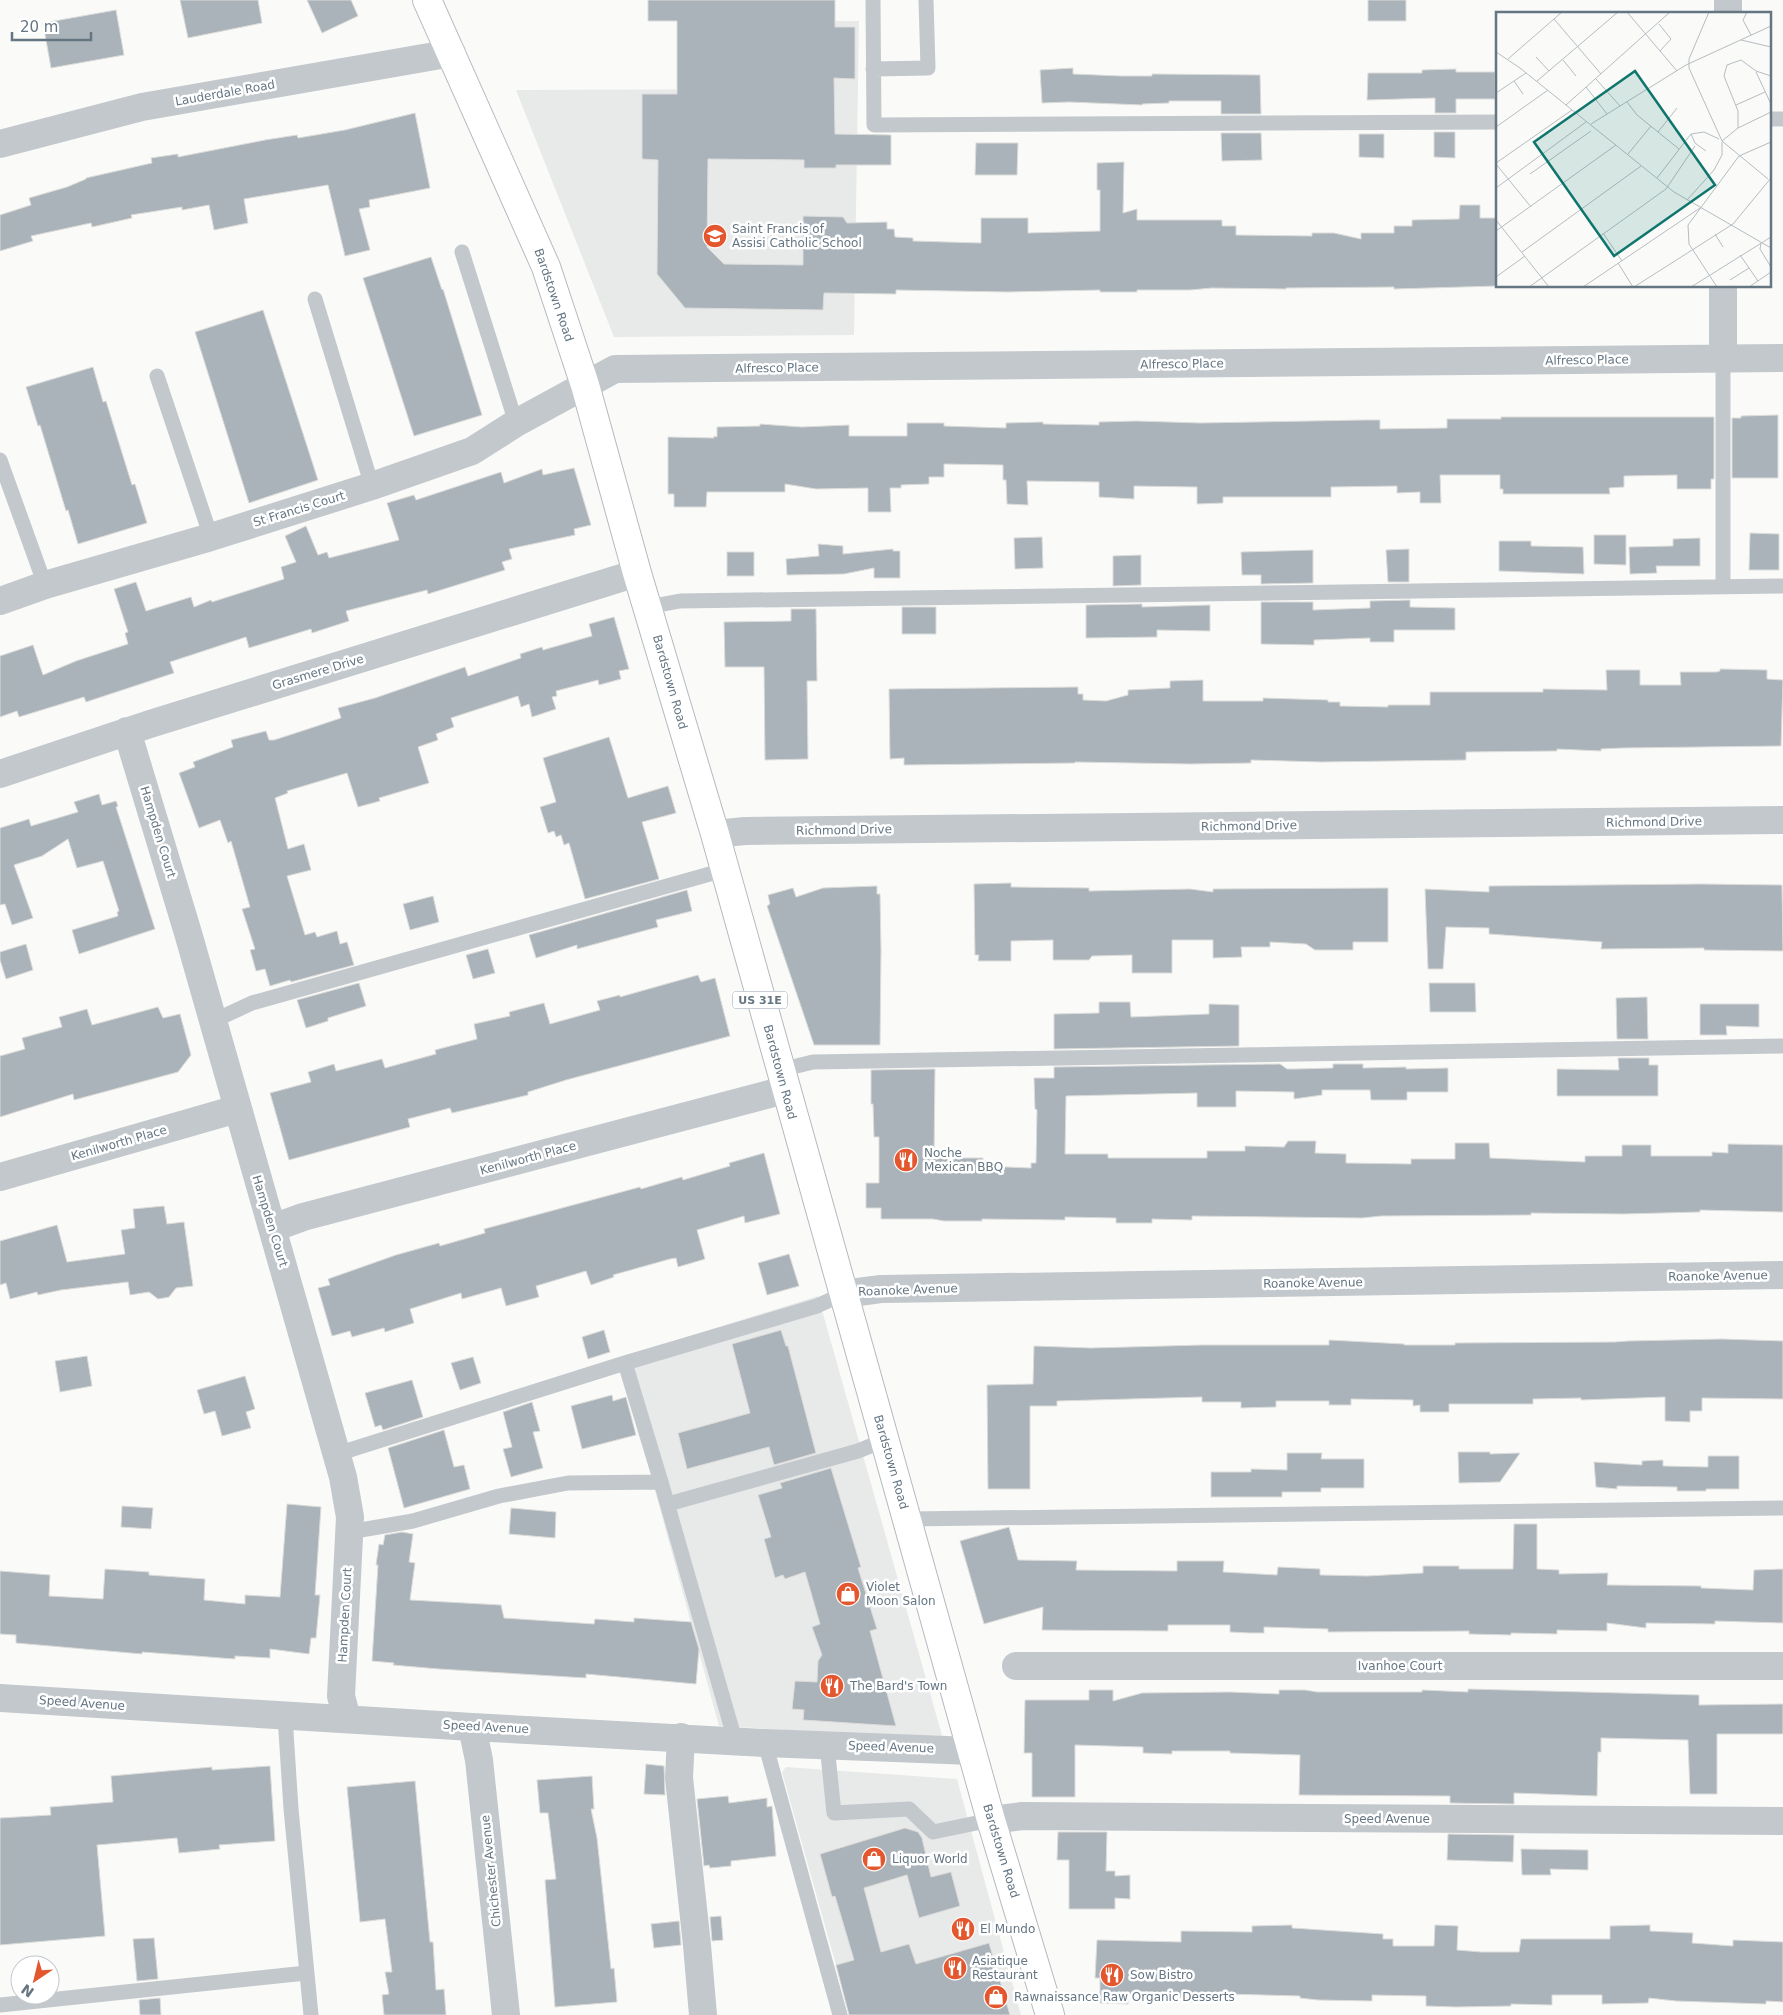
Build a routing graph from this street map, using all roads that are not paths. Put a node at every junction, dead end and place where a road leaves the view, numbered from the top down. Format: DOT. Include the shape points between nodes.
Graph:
graph roads {
  1 [pos="427,0"];
  2 [pos="872,0"];
  3 [pos="926,0"];
  4 [pos="452,53"];
  5 [pos="873,69"];
  6 [pos="1770,119"];
  7 [pos="1783,119"];
  8 [pos="1496,122"];
  9 [pos="0,144"];
  10 [pos="462,252"];
  11 [pos="1723,288"];
  12 [pos="315,299"];
  13 [pos="1783,358"];
  14 [pos="1723,359"];
  15 [pos="156,376"];
  16 [pos="585,385"];
  17 [pos="516,423"];
  18 [pos="0,460"];
  19 [pos="372,486"];
  20 [pos="211,537"];
  21 [pos="638,573"];
  22 [pos="45,585"];
  23 [pos="1783,586"];
  24 [pos="1723,587"];
  25 [pos="0,601"];
  26 [pos="648,607"];
  27 [pos="127,731"];
  28 [pos="0,774"];
  29 [pos="1783,820"];
  30 [pos="715,834"];
  31 [pos="724,870"];
  32 [pos="213,1021"];
  33 [pos="1783,1046"];
  34 [pos="782,1080"];
  35 [pos="237,1109"];
  36 [pos="0,1177"];
  37 [pos="273,1228"];
  38 [pos="1783,1276"];
  39 [pos="843,1294"];
  40 [pos="625,1363"];
  41 [pos="885,1440"];
  42 [pos="337,1454"];
  43 [pos="662,1482"];
  44 [pos="668,1504"];
  45 [pos="1783,1508"];
  46 [pos="908,1519"];
  47 [pos="349,1532"];
  48 [pos="1016,1666"];
  49 [pos="1783,1666"];
  50 [pos="0,1698"];
  51 [pos="285,1716"];
  52 [pos="347,1719"];
  53 [pos="472,1727"];
  54 [pos="681,1737"];
  55 [pos="735,1740"];
  56 [pos="765,1742"];
  57 [pos="827,1745"];
  58 [pos="972,1751"];
  59 [pos="991,1820"];
  60 [pos="1783,1821"];
  61 [pos="306,1973"];
  62 [pos="0,2004"];
  63 [pos="311,2015"];
  64 [pos="506,2015"];
  65 [pos="703,2015"];
  66 [pos="840,2015"];
  67 [pos="1050,2015"];
  1 -- 4 [label="main road, Bardstown Road / US 31E"];
  2 -- 5 [label="lane"];
  3 -- 5 [label="lane" via="928,68"];
  4 -- 9 [label="street, Lauderdale Road" via="142,108"];
  4 -- 16 [label="main road, Bardstown Road / US 31E" via="546,267"];
  5 -- 8 [label="lane" via="874,125"];
  6 -- 7 [label="lane"];
  10 -- 17 [label="lane"];
  11 -- 14 [label="street"];
  12 -- 19 [label="lane"];
  13 -- 14 [label="street, Alfresco Place"];
  14 -- 16 [label="street, Alfresco Place" via="615,369"];
  14 -- 24 [label="lane"];
  15 -- 20 [label="lane"];
  16 -- 17 [label="street, St Francis Court"];
  16 -- 21 [label="main road, Bardstown Road / US 31E"];
  17 -- 19 [label="street, St Francis Court" via="472,451"];
  18 -- 22 [label="lane"];
  19 -- 20 [label="street, St Francis Court"];
  20 -- 22 [label="street, St Francis Court"];
  21 -- 26 [label="main road, Bardstown Road / US 31E"];
  21 -- 27 [label="street, Grasmere Drive"];
  22 -- 25 [label="street, St Francis Court"];
  23 -- 24 [label="lane"];
  24 -- 26 [label="lane" via="680,601"];
  26 -- 30 [label="main road, Bardstown Road / US 31E"];
  27 -- 28 [label="street, Grasmere Drive"];
  27 -- 32 [label="street, Hampden Court"];
  29 -- 30 [label="street, Richmond Drive" via="745,831"];
  30 -- 31 [label="main road, Bardstown Road / US 31E"];
  31 -- 32 [label="lane" via="252,1003"];
  31 -- 34 [label="main road, Bardstown Road / US 31E"];
  32 -- 35 [label="street, Hampden Court"];
  33 -- 34 [label="lane" via="813,1062"];
  34 -- 37 [label="street, Kenilworth Place"];
  34 -- 39 [label="main road, Bardstown Road / US 31E"];
  35 -- 36 [label="street, Kenilworth Place"];
  35 -- 37 [label="street, Hampden Court"];
  37 -- 42 [label="street, Hampden Court"];
  38 -- 39 [label="street, Roanoke Avenue" via="881,1289"];
  39 -- 40 [label="lane" via="817,1306"];
  39 -- 41 [label="main road, Bardstown Road / US 31E"];
  40 -- 42 [label="lane"];
  40 -- 43 [label="lane"];
  41 -- 44 [label="lane" via="858,1451"];
  41 -- 46 [label="main road, Bardstown Road / US 31E"];
  42 -- 47 [label="street, Hampden Court" via="350,1517"];
  43 -- 44 [label="lane"];
  43 -- 47 [label="lane" via="568,1483 499,1496 413,1521"];
  44 -- 55 [label="lane"];
  45 -- 46 [label="lane"];
  46 -- 58 [label="main road, Bardstown Road / US 31E"];
  47 -- 52 [label="street, Hampden Court" via="341,1696"];
  48 -- 49 [label="street, Ivanhoe Court"];
  50 -- 51 [label="street, Speed Avenue"];
  51 -- 52 [label="street, Speed Avenue"];
  51 -- 61 [label="lane"];
  52 -- 53 [label="street, Speed Avenue"];
  53 -- 54 [label="street, Speed Avenue"];
  53 -- 64 [label="street, Chichester Avenue" via="479,1760"];
  54 -- 55 [label="street, Speed Avenue"];
  54 -- 65 [label="street" via="679,1778"];
  55 -- 56 [label="street, Speed Avenue"];
  56 -- 57 [label="street, Speed Avenue"];
  56 -- 66 [label="lane"];
  57 -- 58 [label="street, Speed Avenue"];
  57 -- 59 [label="lane" via="834,1812 909,1809 932,1832"];
  58 -- 59 [label="main road, Bardstown Road / US 31E"];
  59 -- 60 [label="street, Speed Avenue" via="1022,1816"];
  59 -- 67 [label="main road, Bardstown Road / US 31E"];
  61 -- 62 [label="lane"];
  61 -- 63 [label="lane"];
}
